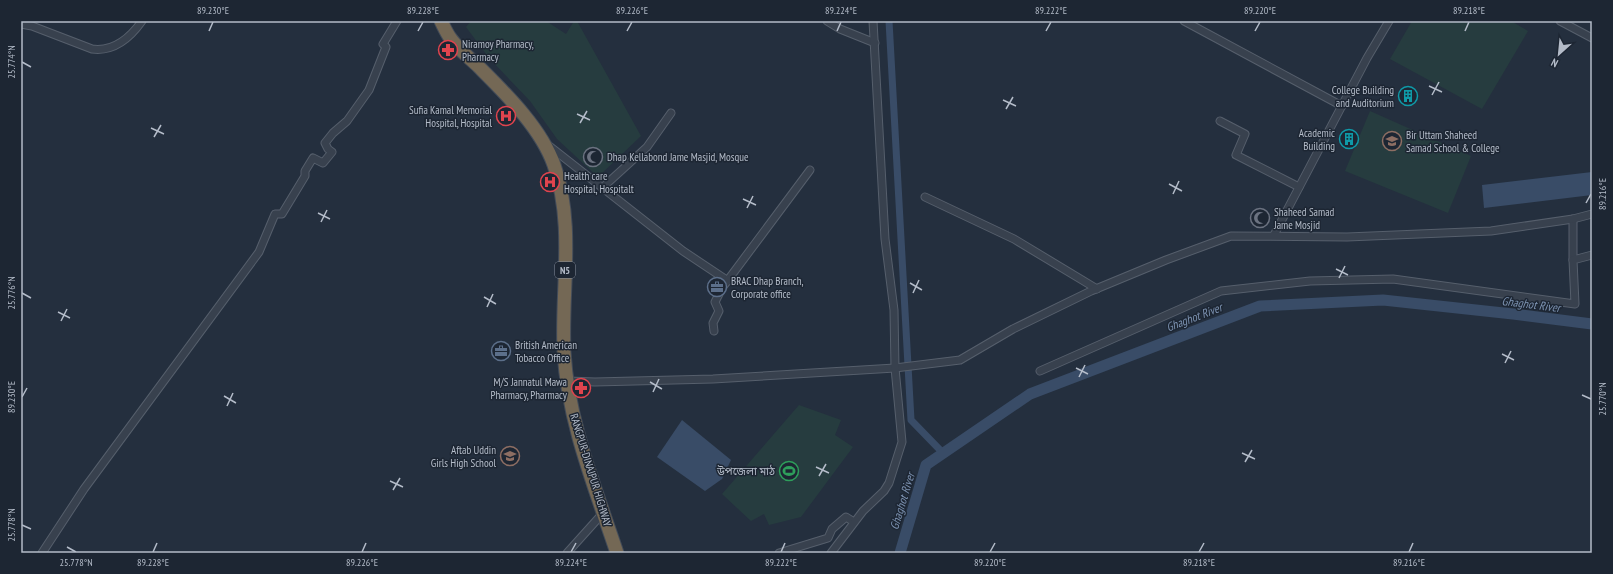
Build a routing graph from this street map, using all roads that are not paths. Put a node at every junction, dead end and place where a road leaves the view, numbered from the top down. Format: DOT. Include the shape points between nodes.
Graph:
graph roads {
  1 [pos="142,21"];
  2 [pos="397,21"];
  3 [pos="441,21"];
  4 [pos="827,21"];
  5 [pos="873,21"];
  6 [pos="1184,21"];
  7 [pos="1389,21"];
  8 [pos="1560,21"];
  9 [pos="21,24"];
  10 [pos="1592,38"];
  11 [pos="875,43"];
  12 [pos="1342,106"];
  13 [pos="671,113"];
  14 [pos="1220,121"];
  15 [pos="542,140"];
  16 [pos="810,170"];
  17 [pos="1299,187"];
  18 [pos="602,188"];
  19 [pos="925,198"];
  20 [pos="1592,214"];
  21 [pos="1573,219"];
  22 [pos="1274,235"];
  23 [pos="1592,255"];
  24 [pos="1573,260"];
  25 [pos="728,281"];
  26 [pos="1097,289"];
  27 [pos="714,331"];
  28 [pos="897,368"];
  29 [pos="1040,371"];
  30 [pos="568,381"];
  31 [pos="603,513"];
  32 [pos="854,522"];
  33 [pos="42,553"];
  34 [pos="567,553"];
  35 [pos="617,553"];
  36 [pos="779,553"];
  37 [pos="831,553"];
  1 -- 9 [label="street" via="121,43 101,50"];
  2 -- 33 [label="street" via="383,44 386,48 369,90 347,121 325,143 332,152 323,163 313,158 282,214 275,214 259,252 84,489"];
  3 -- 15 [label="highway, RANGPUR-DINAJPUR HIGHWAY / N5" via="452,40 496,84"];
  4 -- 11 [label="street"];
  5 -- 11 [label="street"];
  6 -- 12 [label="street"];
  7 -- 12 [label="street"];
  8 -- 10 [label="street"];
  11 -- 28 [label="street" via="884,239 894,310"];
  12 -- 17 [label="street"];
  13 -- 18 [label="street" via="647,147"];
  14 -- 17 [label="street" via="1245,134 1236,155"];
  15 -- 18 [label="street"];
  15 -- 30 [label="highway, RANGPUR-DINAJPUR HIGHWAY / N5" via="554,164 562,192 565,238 564,351"];
  16 -- 25 [label="street"];
  17 -- 22 [label="street"];
  18 -- 25 [label="street" via="683,251"];
  19 -- 26 [label="street" via="1014,239"];
  20 -- 21 [label="street"];
  21 -- 22 [label="street" via="1491,231 1347,237"];
  21 -- 24 [label="street"];
  22 -- 26 [label="street" via="1231,236"];
  23 -- 24 [label="street"];
  24 -- 29 [label="street" via="1575,304 1393,279 1310,281 1221,291"];
  25 -- 27 [label="street" via="715,302 719,311 713,323"];
  26 -- 28 [label="street" via="1013,329 960,360"];
  28 -- 30 [label="street" via="713,379"];
  28 -- 32 [label="street" via="902,442 889,483"];
  30 -- 31 [label="highway, RANGPUR-DINAJPUR HIGHWAY / N5" via="575,426"];
  31 -- 34 [label="street"];
  31 -- 35 [label="highway, RANGPUR-DINAJPUR HIGHWAY / N5"];
  32 -- 36 [label="street" via="846,517 832,529 828,538"];
  32 -- 37 [label="street"];
}
